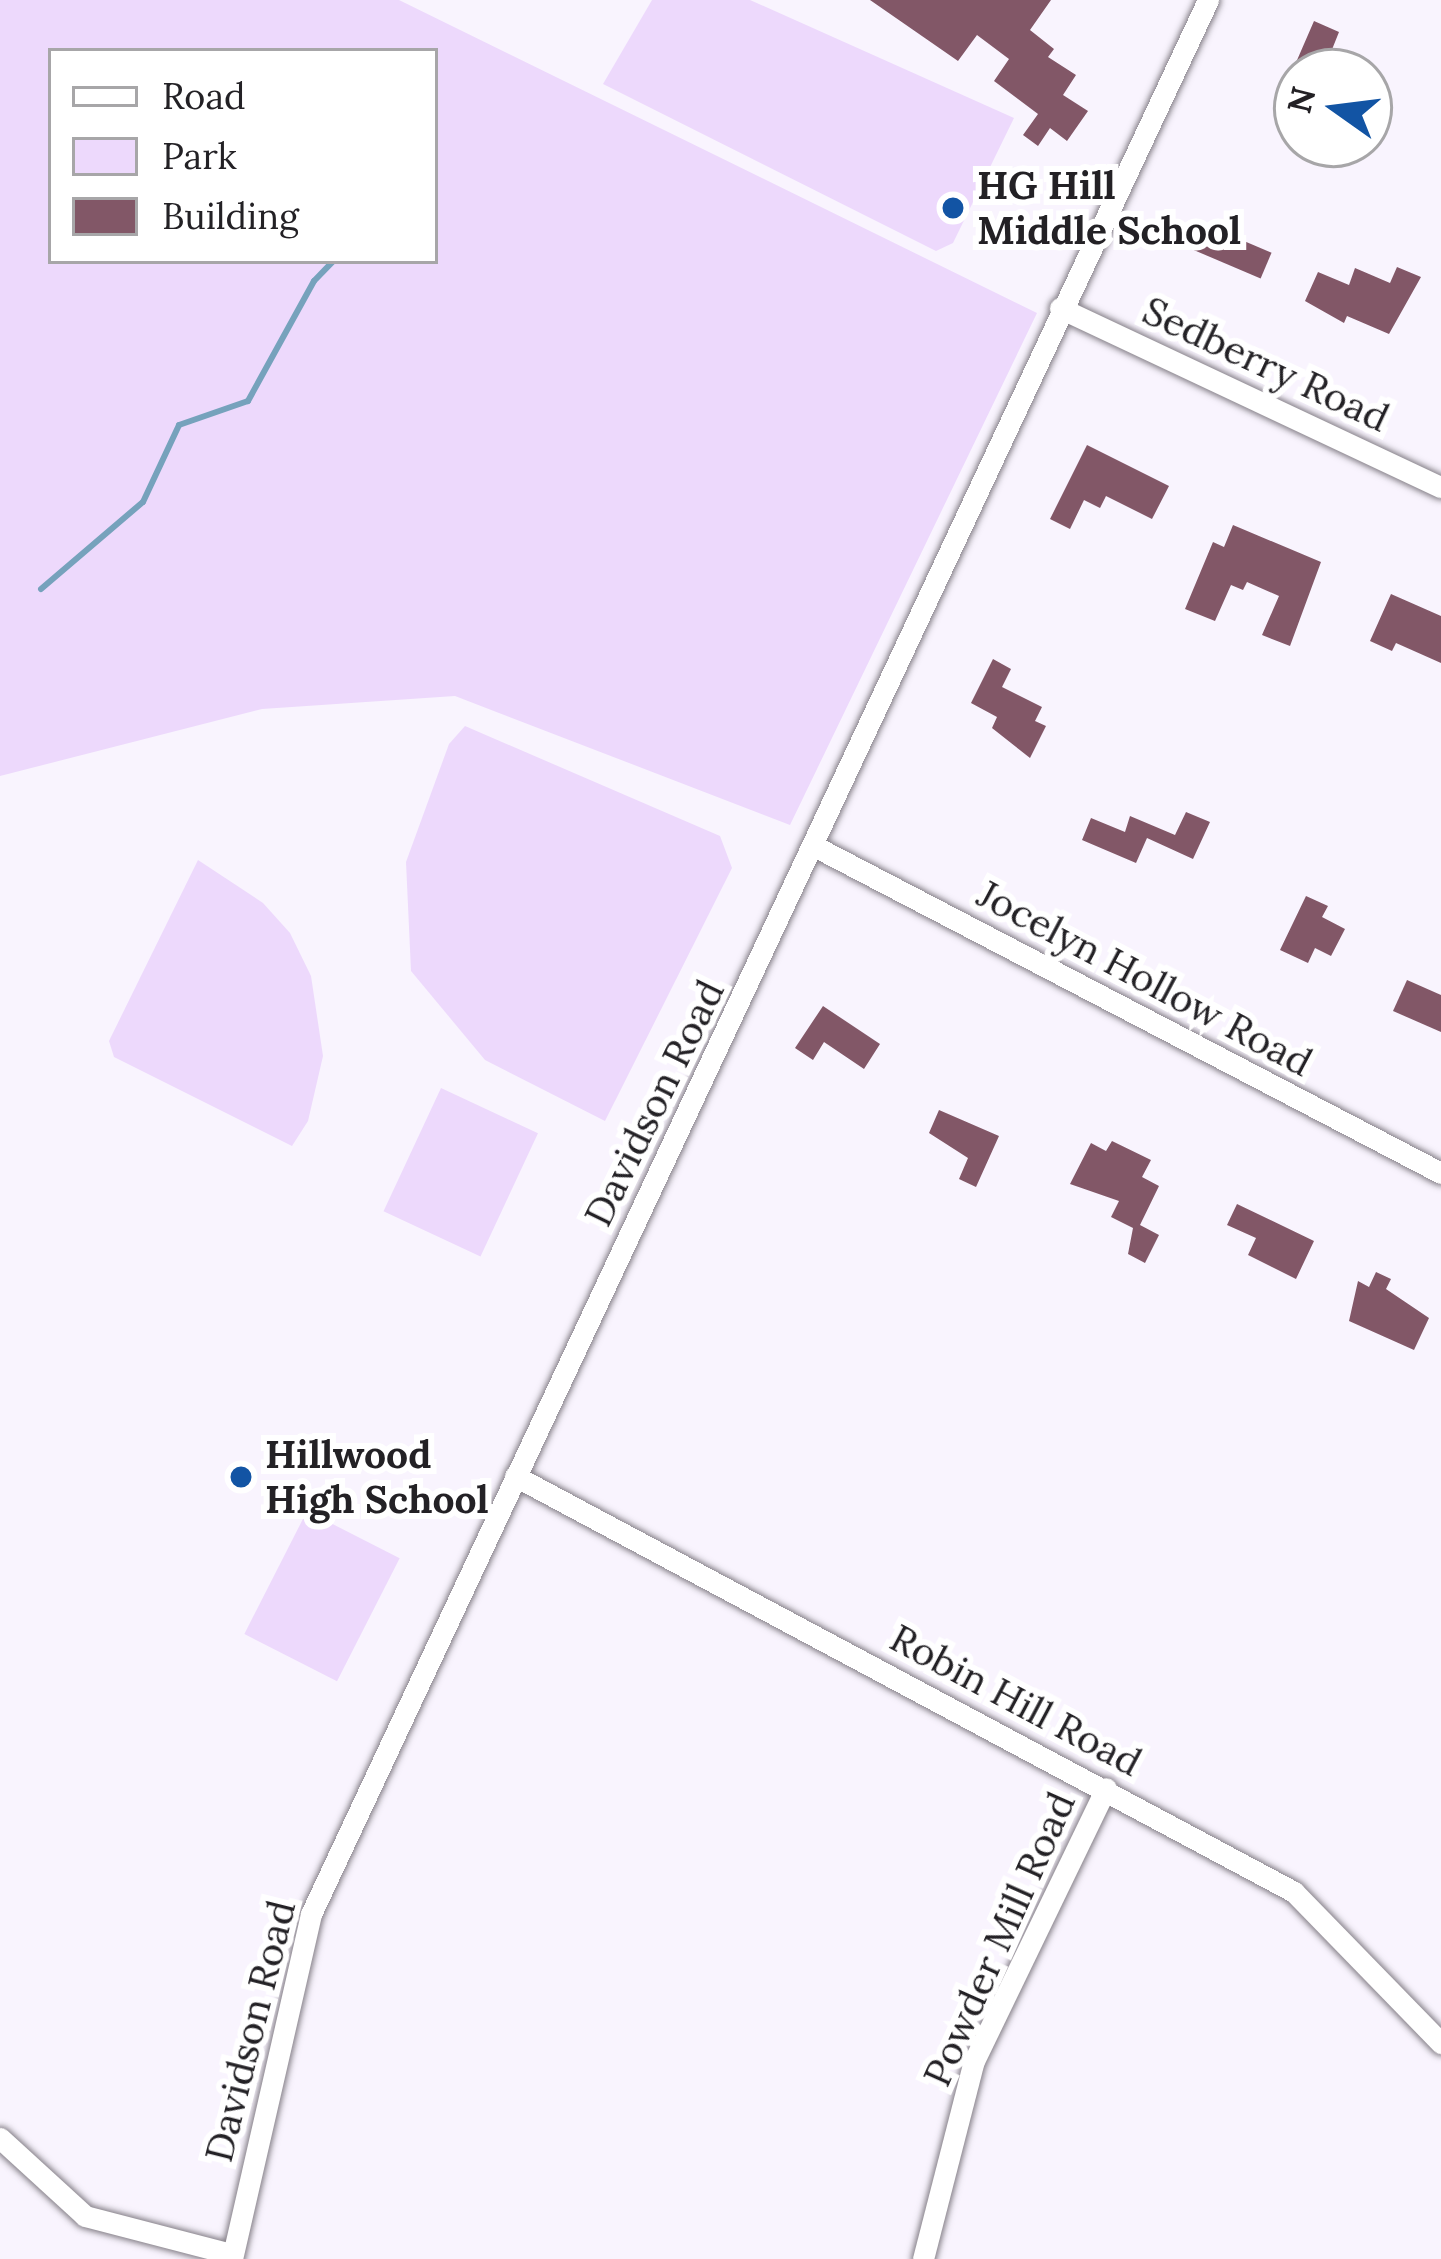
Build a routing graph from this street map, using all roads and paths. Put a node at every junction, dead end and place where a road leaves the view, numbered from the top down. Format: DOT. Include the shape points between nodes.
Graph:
graph roads {
  1 [pos="1208,0"];
  2 [pos="1060,308"];
  3 [pos="1441,487"];
  4 [pos="815,847"];
  5 [pos="1441,1173"];
  6 [pos="515,1476"];
  7 [pos="1106,1787"];
  8 [pos="1441,2043"];
  9 [pos="0,2138"];
  10 [pos="232,2256"];
  11 [pos="923,2259"];
  1 -- 2 [label="street, Davidson Road"];
  2 -- 3 [label="street, Sedberry Road"];
  2 -- 4 [label="street, Davidson Road"];
  4 -- 5 [label="street, Jocelyn Hollow Road"];
  4 -- 6 [label="street, Davidson Road"];
  6 -- 7 [label="street, Robin Hill Road"];
  6 -- 10 [label="street, Davidson Road" via="311,1914"];
  7 -- 8 [label="street, Robin Hill Road" via="1294,1892"];
  7 -- 11 [label="street, Powder Mill Road" via="974,2061"];
  9 -- 10 [label="street" via="85,2216"];
}
